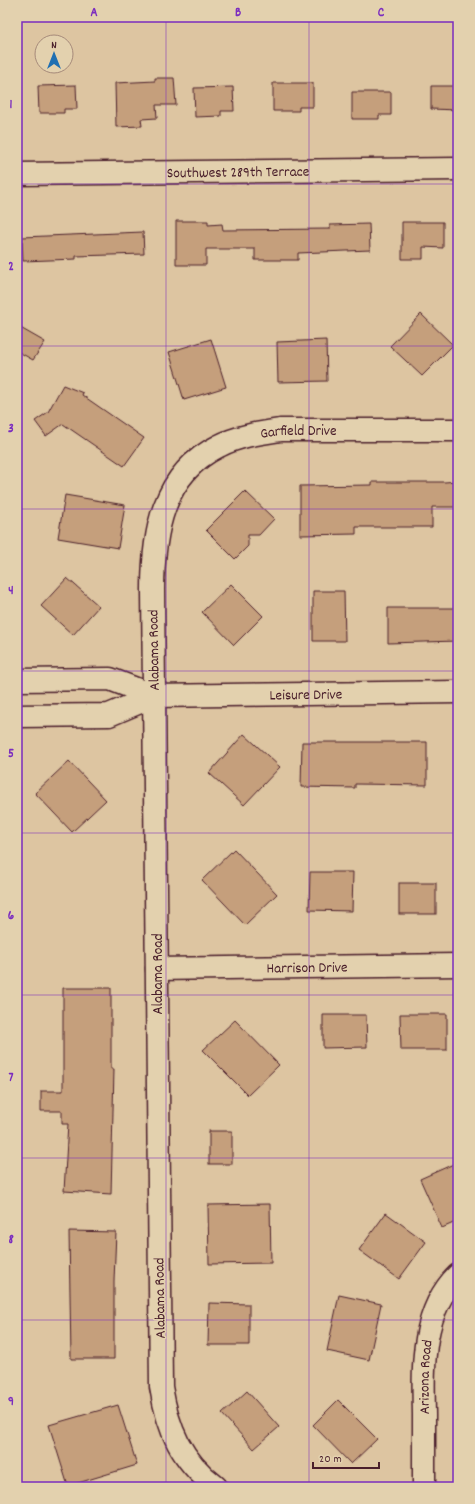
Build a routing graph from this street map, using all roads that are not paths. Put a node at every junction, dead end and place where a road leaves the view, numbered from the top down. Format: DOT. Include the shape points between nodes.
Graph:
graph roads {
  1 [pos="458,169"];
  2 [pos="17,174"];
  3 [pos="458,430"];
  4 [pos="167,502"];
  5 [pos="17,680"];
  6 [pos="458,692"];
  7 [pos="154,696"];
  8 [pos="17,716"];
  9 [pos="458,965"];
  10 [pos="156,969"];
  11 [pos="458,1275"];
  12 [pos="216,1487"];
  13 [pos="424,1487"];
  1 -- 2 [label="street, Southwest 289th Terrace"];
  3 -- 4 [label="street, Garfield Drive" via="313,429 280,430 251,435 218,446 198,460 182,475"];
  4 -- 7 [label="street, Alabama Road" via="156,530 152,560"];
  5 -- 7 [label="street, Leisure Drive" via="110,679"];
  6 -- 7 [label="street, Leisure Drive"];
  7 -- 8 [label="street, Leisure Drive" via="109,715"];
  7 -- 10 [label="street, Alabama Road"];
  9 -- 10 [label="street, Harrison Drive"];
  10 -- 12 [label="street, Alabama Road" via="161,1387 167,1419 178,1445 190,1463"];
  11 -- 13 [label="street, Arizona Road" via="435,1310 425,1347"];
}
